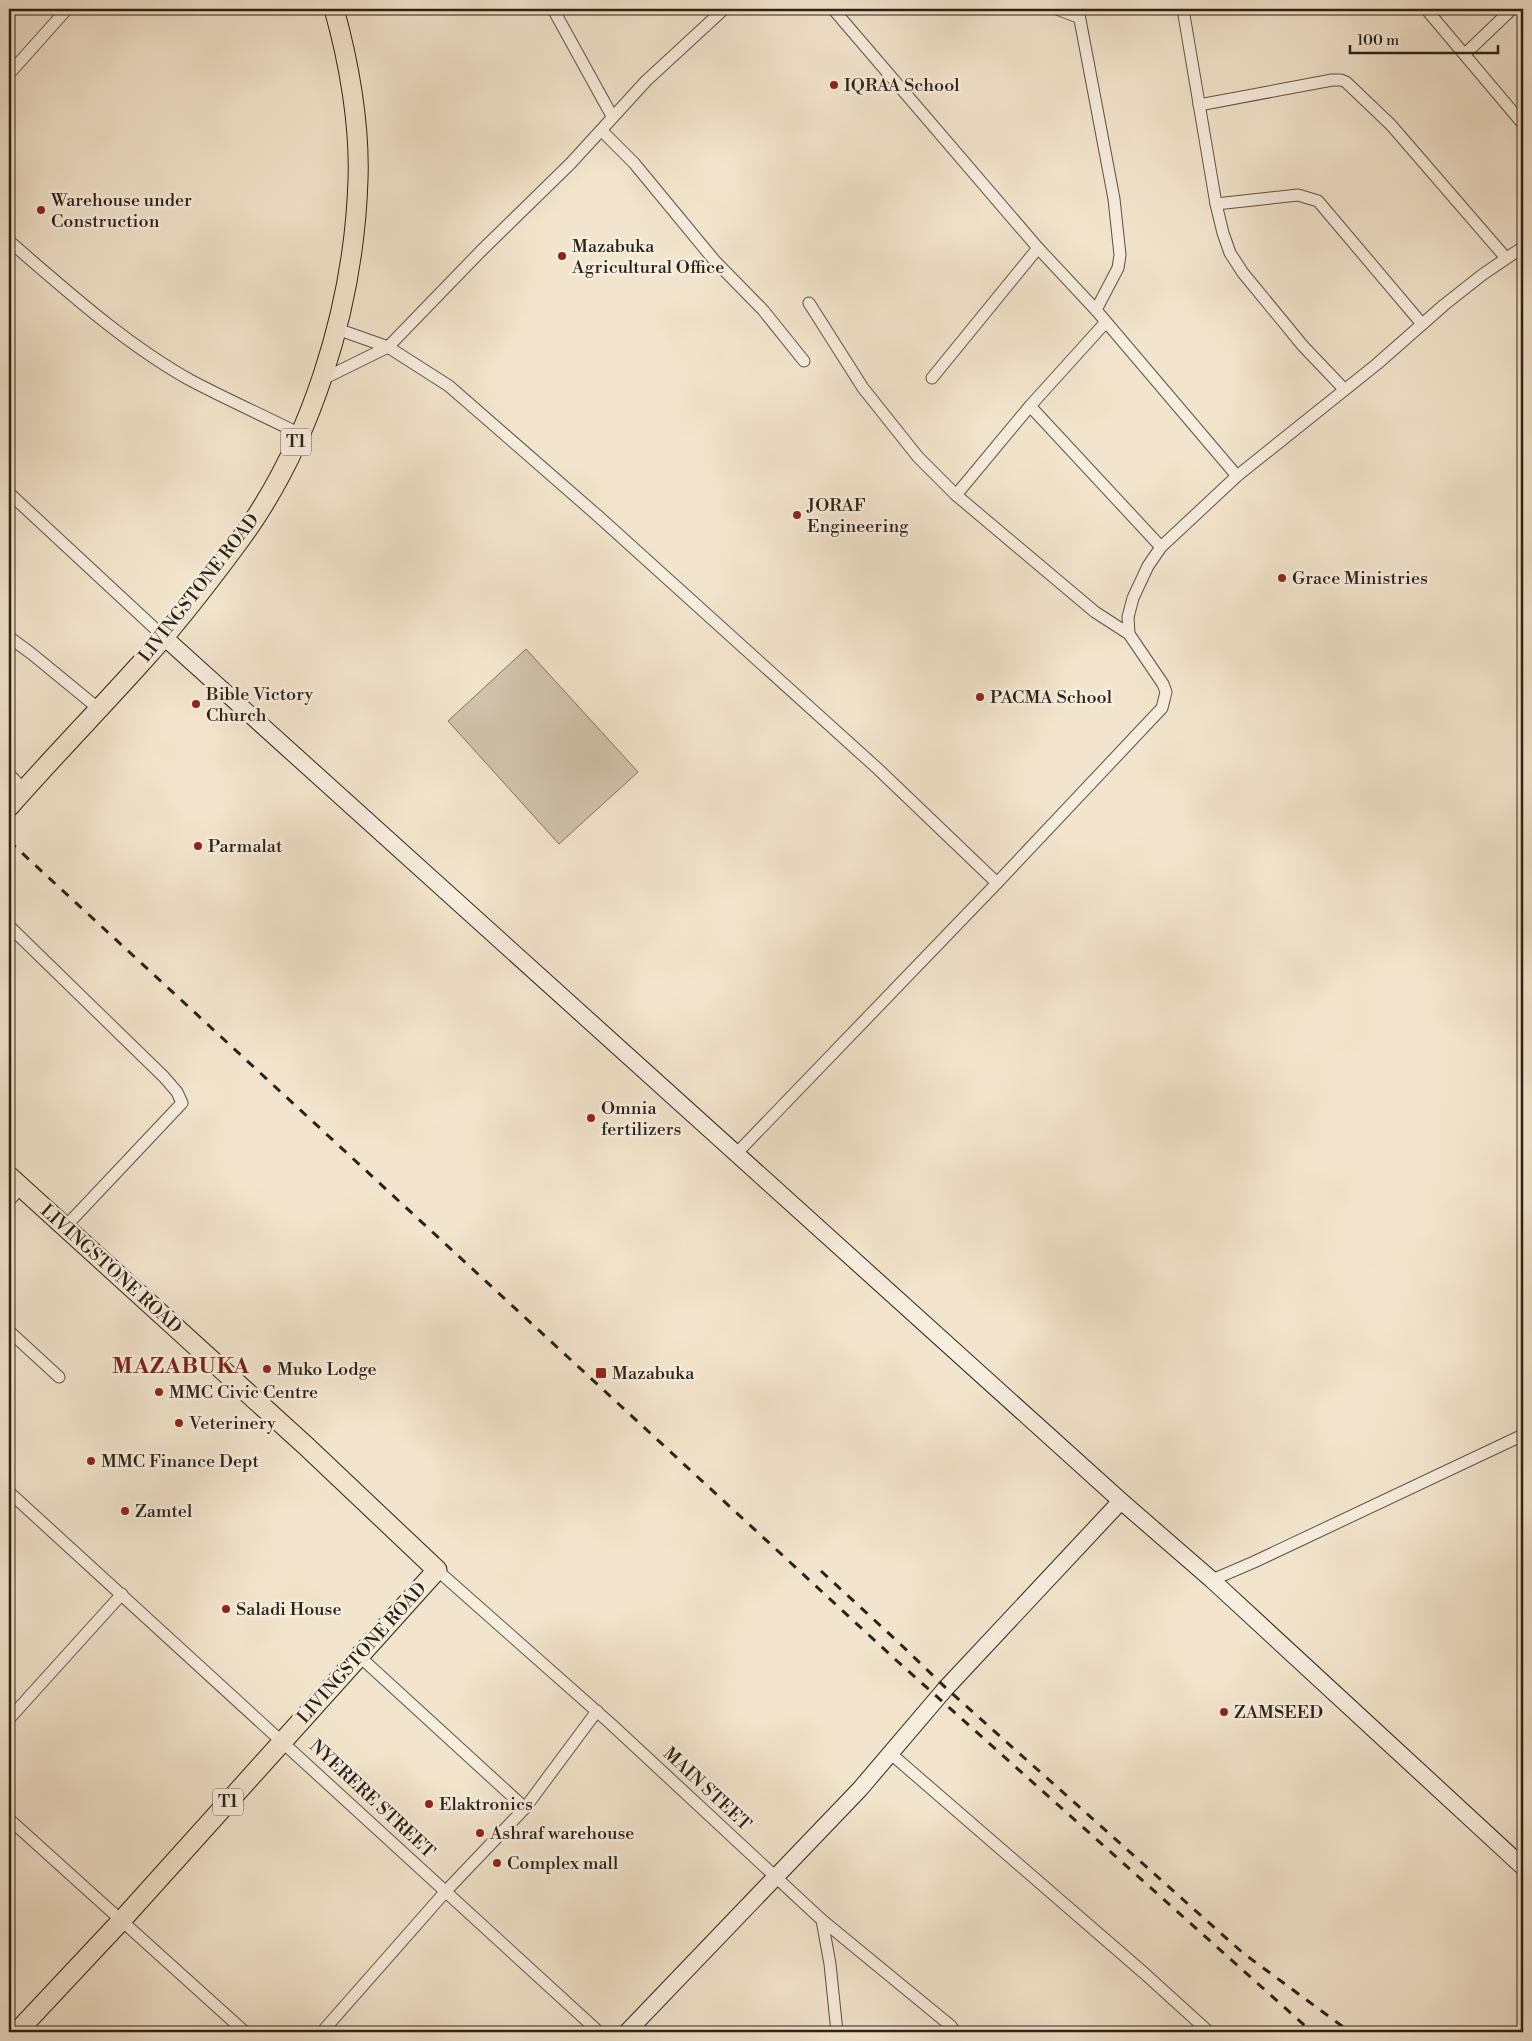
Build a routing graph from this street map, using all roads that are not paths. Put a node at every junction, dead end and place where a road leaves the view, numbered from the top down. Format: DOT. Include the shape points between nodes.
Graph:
graph roads {
  1 [pos="67,9"];
  2 [pos="334,9"];
  3 [pos="553,9"];
  4 [pos="724,9"];
  5 [pos="834,9"];
  6 [pos="1058,9"];
  7 [pos="1182,9"];
  8 [pos="1426,9"];
  9 [pos="1512,9"];
  10 [pos="1078,13"];
  11 [pos="1465,54"];
  12 [pos="9,74"];
  13 [pos="1199,104"];
  14 [pos="612,116"];
  15 [pos="1523,124"];
  16 [pos="602,131"];
  17 [pos="1216,204"];
  18 [pos="9,241"];
  19 [pos="1523,247"];
  20 [pos="1038,248"];
  21 [pos="1506,258"];
  22 [pos="809,303"];
  23 [pos="1096,310"];
  24 [pos="1105,323"];
  25 [pos="1422,324"];
  26 [pos="337,329"];
  27 [pos="388,347"];
  28 [pos="804,361"];
  29 [pos="932,378"];
  30 [pos="321,380"];
  31 [pos="1344,389"];
  32 [pos="1030,406"];
  33 [pos="300,434"];
  34 [pos="1237,476"];
  35 [pos="9,493"];
  36 [pos="956,495"];
  37 [pos="1161,547"];
  38 [pos="1130,634"];
  39 [pos="9,637"];
  40 [pos="164,637"];
  41 [pos="99,710"];
  42 [pos="9,774"];
  43 [pos="24,790"];
  44 [pos="9,807"];
  45 [pos="998,883"];
  46 [pos="9,926"];
  47 [pos="736,1154"];
  48 [pos="13,1188"];
  49 [pos="65,1227"];
  50 [pos="9,1331"];
  51 [pos="59,1377"];
  52 [pos="1523,1435"];
  53 [pos="9,1492"];
  54 [pos="1121,1501"];
  55 [pos="437,1570"];
  56 [pos="1212,1580"];
  57 [pos="122,1594"];
  58 [pos="359,1656"];
  59 [pos="597,1711"];
  60 [pos="9,1719"];
  61 [pos="283,1742"];
  62 [pos="890,1753"];
  63 [pos="525,1808"];
  64 [pos="9,1819"];
  65 [pos="1523,1867"];
  66 [pos="776,1878"];
  67 [pos="446,1891"];
  68 [pos="121,1920"];
  69 [pos="822,1920"];
  70 [pos="1201,2030"];
  71 [pos="17,2032"];
  72 [pos="245,2032"];
  73 [pos="322,2032"];
  74 [pos="600,2032"];
  75 [pos="627,2032"];
  76 [pos="837,2032"];
  77 [pos="955,2032"];
  1 -- 12 [label="street"];
  2 -- 26 [label="highway, LIVINGSTONE ROAD / T1" via="343,40 355,121 358,179 354,232"];
  3 -- 14 [label="street"];
  4 -- 14 [label="street"];
  5 -- 20 [label="street"];
  6 -- 10 [label="street"];
  7 -- 13 [label="street"];
  8 -- 11 [label="street"];
  9 -- 11 [label="street"];
  10 -- 23 [label="street" via="1114,199 1120,255 1118,268"];
  11 -- 15 [label="street"];
  13 -- 17 [label="street"];
  13 -- 21 [label="street" via="1332,80 1346,82 1390,126"];
  14 -- 16 [label="street"];
  16 -- 27 [label="street"];
  16 -- 28 [label="street" via="634,163"];
  17 -- 25 [label="street" via="1298,195 1318,202"];
  17 -- 31 [label="street" via="1230,253 1243,273 1303,346"];
  18 -- 33 [label="street" via="142,349 190,379"];
  19 -- 21 [label="street"];
  20 -- 23 [label="street"];
  20 -- 29 [label="street"];
  21 -- 25 [label="street"];
  22 -- 36 [label="street" via="877,407 906,445"];
  23 -- 24 [label="street"];
  24 -- 32 [label="street"];
  24 -- 34 [label="street"];
  25 -- 31 [label="street"];
  26 -- 27 [label="street"];
  26 -- 30 [label="highway, LIVINGSTONE ROAD / T1"];
  27 -- 30 [label="street"];
  27 -- 45 [label="street" via="449,386 598,516 878,769"];
  30 -- 33 [label="highway, LIVINGSTONE ROAD / T1"];
  31 -- 34 [label="street"];
  32 -- 36 [label="street"];
  32 -- 37 [label="street"];
  33 -- 40 [label="highway, LIVINGSTONE ROAD / T1" via="265,503 236,547"];
  34 -- 37 [label="street"];
  35 -- 40 [label="street"];
  36 -- 38 [label="street" via="1094,612"];
  37 -- 38 [label="street" via="1148,566 1129,608"];
  38 -- 45 [label="street" via="1163,684 1166,692 1162,708"];
  39 -- 41 [label="street"];
  40 -- 41 [label="highway, LIVINGSTONE ROAD / T1"];
  40 -- 47 [label="main road"];
  41 -- 43 [label="highway, LIVINGSTONE ROAD / T1"];
  42 -- 43 [label="street"];
  43 -- 44 [label="highway, LIVINGSTONE ROAD / T1"];
  45 -- 47 [label="street"];
  46 -- 49 [label="street" via="164,1077 182,1103"];
  47 -- 54 [label="main road"];
  48 -- 49 [label="highway, LIVINGSTONE ROAD"];
  49 -- 55 [label="highway, LIVINGSTONE ROAD"];
  50 -- 51 [label="street"];
  52 -- 56 [label="street"];
  53 -- 57 [label="street, NYERERE STREET"];
  54 -- 56 [label="main road"];
  54 -- 62 [label="main road" via="946,1688"];
  55 -- 58 [label="highway, LIVINGSTONE ROAD / T1"];
  55 -- 59 [label="street, MAIN STEET"];
  56 -- 65 [label="main road"];
  57 -- 60 [label="street"];
  57 -- 61 [label="street, NYERERE STREET"];
  58 -- 61 [label="highway, LIVINGSTONE ROAD / T1"];
  58 -- 63 [label="street"];
  59 -- 63 [label="street"];
  59 -- 66 [label="street, MAIN STEET"];
  61 -- 67 [label="street, NYERERE STREET"];
  61 -- 68 [label="highway, LIVINGSTONE ROAD / T1"];
  62 -- 66 [label="main road"];
  62 -- 70 [label="street" via="1115,1948"];
  63 -- 67 [label="street"];
  64 -- 68 [label="street"];
  66 -- 69 [label="street, MAIN STEET"];
  66 -- 75 [label="main road"];
  67 -- 73 [label="street"];
  67 -- 74 [label="street, NYERERE STREET"];
  68 -- 71 [label="highway, LIVINGSTONE ROAD / T1"];
  68 -- 72 [label="street"];
  69 -- 76 [label="street"];
  69 -- 77 [label="street, MAIN STEET"];
}
